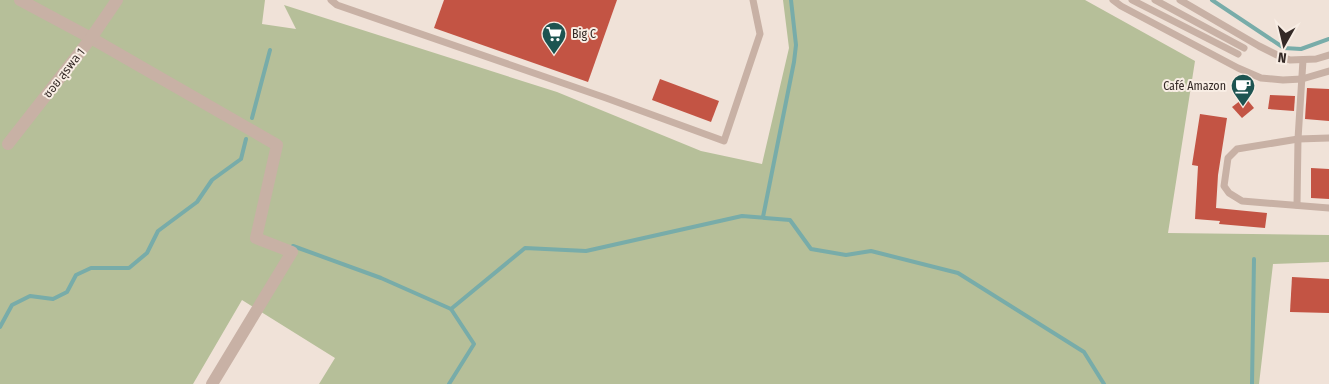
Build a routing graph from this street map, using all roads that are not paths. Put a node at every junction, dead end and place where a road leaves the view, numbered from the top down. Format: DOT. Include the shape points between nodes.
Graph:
graph roads {
  1 [pos="20,0"];
  2 [pos="116,0"];
  3 [pos="331,0"];
  4 [pos="753,0"];
  5 [pos="1113,0"];
  6 [pos="1132,0"];
  7 [pos="1156,0"];
  8 [pos="1180,0"];
  9 [pos="91,38"];
  10 [pos="1329,55"];
  11 [pos="1303,60"];
  12 [pos="1329,71"];
  13 [pos="1302,79"];
  14 [pos="1298,138"];
  15 [pos="1329,138"];
  16 [pos="8,144"];
  17 [pos="1297,205"];
  18 [pos="1329,208"];
  19 [pos="212,384"];
  1 -- 9 [label="street"];
  2 -- 9 [label="street, ซอย สุรพล 1"];
  3 -- 4 [label="lane" via="337,5 724,142 760,34"];
  5 -- 13 [label="lane" via="1261,78"];
  6 -- 7 [label="lane" via="1241,51"];
  8 -- 11 [label="lane" via="1277,55"];
  9 -- 16 [label="street, ซอย สุรพล 1"];
  9 -- 19 [label="street" via="276,145 256,238 292,252"];
  10 -- 11 [label="lane"];
  11 -- 13 [label="lane"];
  12 -- 13 [label="lane"];
  13 -- 14 [label="lane"];
  14 -- 15 [label="lane"];
  14 -- 17 [label="lane"];
  14 -- 17 [label="lane" via="1237,149 1228,158 1224,186 1242,201"];
  17 -- 18 [label="lane"];
}
